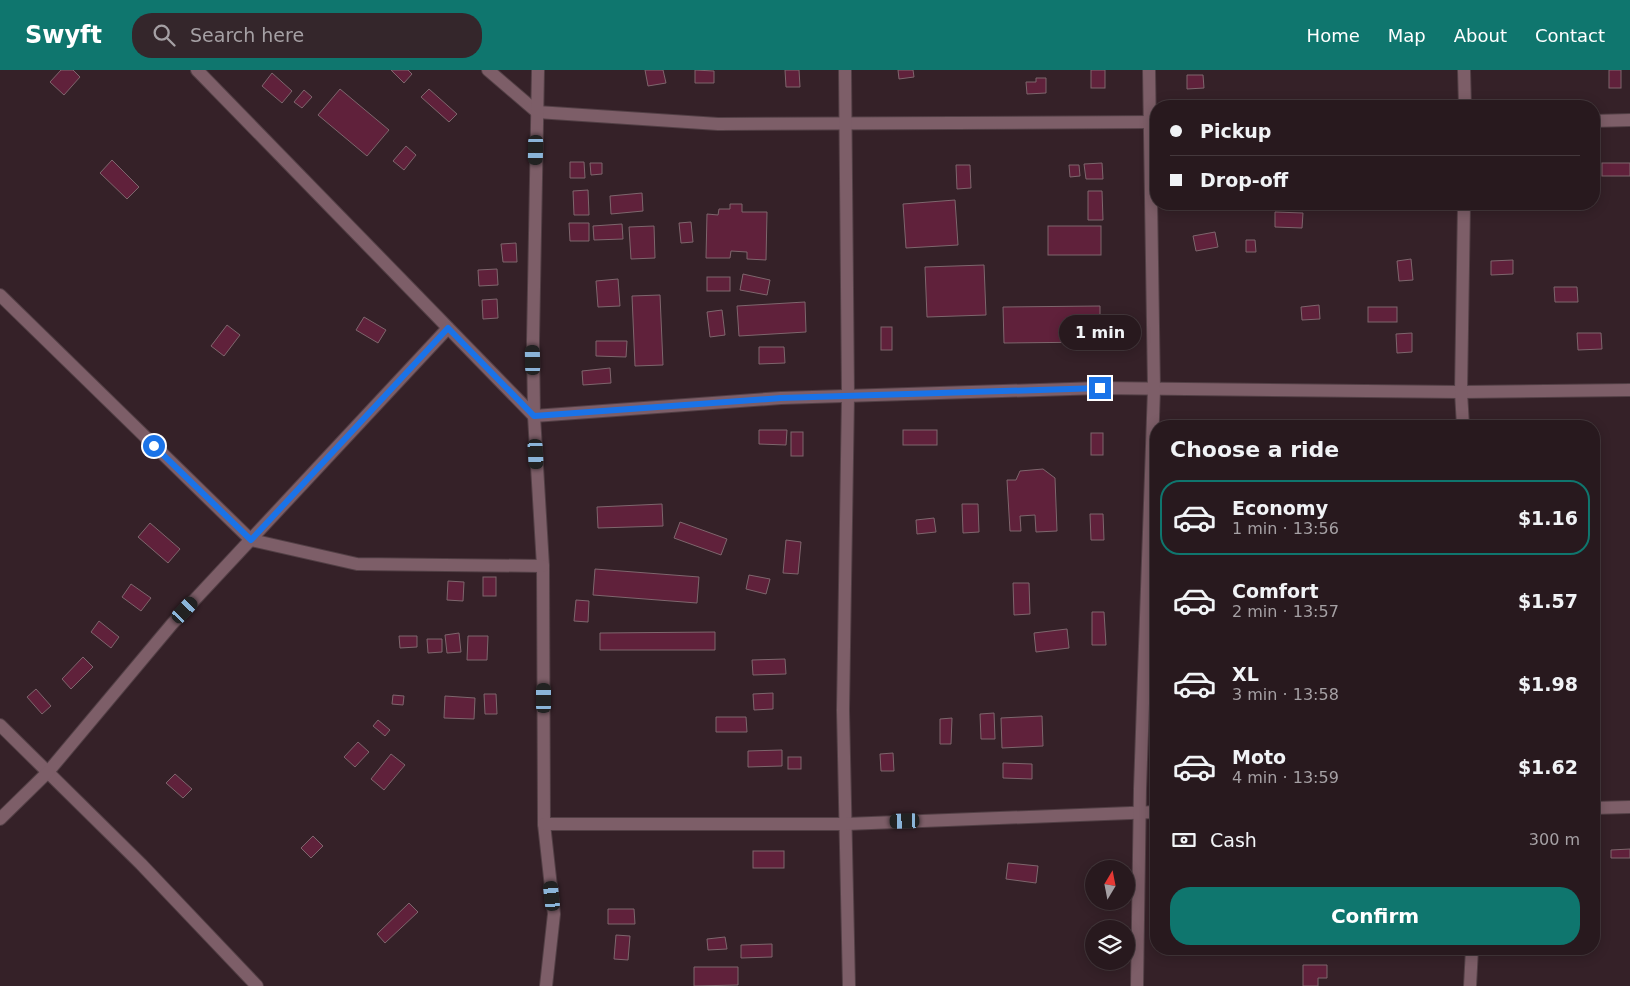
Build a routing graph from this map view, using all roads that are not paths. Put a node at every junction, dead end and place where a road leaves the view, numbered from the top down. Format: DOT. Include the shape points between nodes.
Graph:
graph roads {
  1 [pos="197,70"];
  2 [pos="488,70"];
  3 [pos="538,70"];
  4 [pos="845,70"];
  5 [pos="1149,70"];
  6 [pos="1464,70"];
  7 [pos="1151,100"];
  8 [pos="1465,100"];
  9 [pos="537,112"];
  10 [pos="1630,120"];
  11 [pos="1600,121"];
  12 [pos="1150,122"];
  13 [pos="845,124"];
  14 [pos="1153,210"];
  15 [pos="1464,210"];
  16 [pos="0,295"];
  17 [pos="448,328"];
  18 [pos="1154,389"];
  19 [pos="1630,390"];
  20 [pos="1461,392"];
  21 [pos="848,396"];
  22 [pos="534,416"];
  23 [pos="1153,420"];
  24 [pos="1463,420"];
  25 [pos="1150,502"];
  26 [pos="251,540"];
  27 [pos="543,566"];
  28 [pos="0,725"];
  29 [pos="48,772"];
  30 [pos="1630,806"];
  31 [pos="1600,808"];
  32 [pos="1139,812"];
  33 [pos="1150,812"];
  34 [pos="0,819"];
  35 [pos="544,824"];
  36 [pos="846,824"];
  37 [pos="1472,955"];
  38 [pos="257,986"];
  39 [pos="546,986"];
  40 [pos="849,986"];
  41 [pos="1138,986"];
  42 [pos="1470,986"];
  1 -- 17 [label="street"];
  2 -- 9 [label="street"];
  3 -- 9 [label="street"];
  4 -- 13 [label="street"];
  5 -- 7 [label="street"];
  6 -- 8 [label="street"];
  9 -- 13 [label="street" via="718,124"];
  9 -- 22 [label="street"];
  10 -- 11 [label="street"];
  12 -- 13 [label="street"];
  13 -- 21 [label="street"];
  14 -- 18 [label="street"];
  15 -- 20 [label="street"];
  16 -- 26 [label="street"];
  17 -- 22 [label="street"];
  17 -- 26 [label="street"];
  18 -- 20 [label="street"];
  18 -- 21 [label="street"];
  18 -- 23 [label="street"];
  19 -- 20 [label="street"];
  20 -- 24 [label="street"];
  21 -- 22 [label="street"];
  21 -- 36 [label="street" via="843,710"];
  22 -- 27 [label="street"];
  25 -- 32 [label="street"];
  26 -- 27 [label="street" via="357,564"];
  26 -- 29 [label="street" via="172,624"];
  27 -- 35 [label="street"];
  28 -- 29 [label="street"];
  29 -- 34 [label="street"];
  29 -- 38 [label="street"];
  30 -- 31 [label="street"];
  32 -- 33 [label="street"];
  32 -- 36 [label="street"];
  32 -- 41 [label="street"];
  35 -- 36 [label="street"];
  35 -- 39 [label="street" via="554,914"];
  36 -- 40 [label="street"];
  37 -- 42 [label="street"];
}
